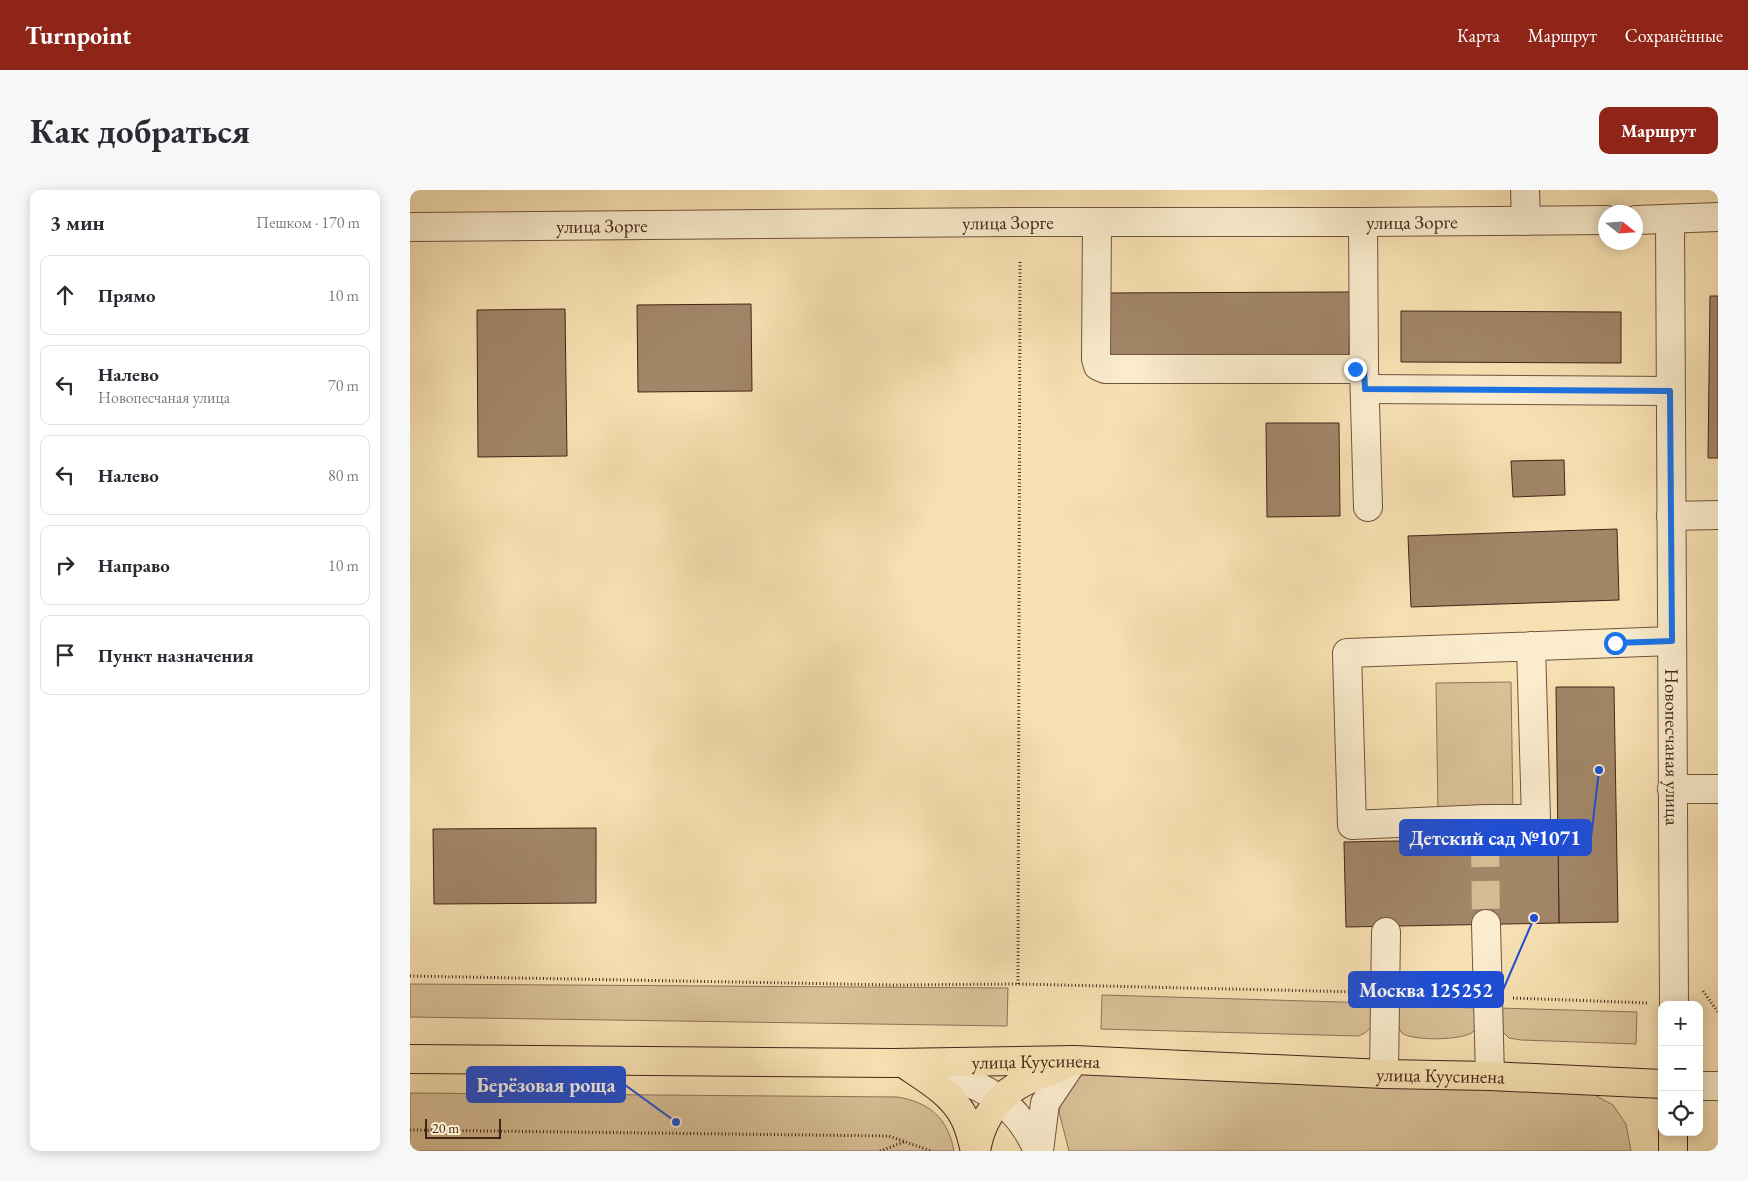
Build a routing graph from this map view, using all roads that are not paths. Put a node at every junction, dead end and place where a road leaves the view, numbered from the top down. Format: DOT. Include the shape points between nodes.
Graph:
graph roads {
  1 [pos="1525,190"];
  2 [pos="1718,217"];
  3 [pos="1670,219"];
  4 [pos="1526,220"];
  5 [pos="1598,220"];
  6 [pos="1643,220"];
  7 [pos="1097,222"];
  8 [pos="1363,222"];
  9 [pos="410,227"];
  10 [pos="1364,379"];
  11 [pos="1670,391"];
  12 [pos="1368,507"];
  13 [pos="1718,515"];
  14 [pos="1671,516"];
  15 [pos="1672,641"];
  16 [pos="1531,646"];
  17 [pos="1672,789"];
  18 [pos="1718,789"];
  19 [pos="1486,924"];
  20 [pos="1386,932"];
  21 [pos="1663,1001"];
  22 [pos="410,1059"];
  23 [pos="1074,1060"];
  24 [pos="903,1063"];
  25 [pos="1384,1074"];
  26 [pos="1490,1076"];
  27 [pos="1658,1084"];
  28 [pos="1703,1086"];
  29 [pos="1718,1086"];
  30 [pos="1001,1100"];
  31 [pos="1673,1136"];
  32 [pos="976,1151"];
  33 [pos="1038,1151"];
  34 [pos="1672,1151"];
  1 -- 4 [label="street"];
  2 -- 3 [label="street"];
  3 -- 6 [label="street"];
  3 -- 11 [label="street, Новопесчаная улица"];
  4 -- 5 [label="street, улица Зорге"];
  4 -- 8 [label="street, улица Зорге"];
  7 -- 8 [label="street, улица Зорге"];
  7 -- 9 [label="street, улица Зорге"];
  7 -- 10 [label="street" via="1098,366 1105,369"];
  8 -- 10 [label="street"];
  10 -- 11 [label="street"];
  10 -- 12 [label="street"];
  11 -- 14 [label="street, Новопесчаная улица"];
  13 -- 14 [label="street"];
  14 -- 15 [label="street, Новопесчаная улица"];
  15 -- 16 [label="street"];
  15 -- 17 [label="street, Новопесчаная улица"];
  16 -- 16 [label="street" via="1346,653 1352,825 1485,829 1536,820"];
  17 -- 18 [label="street"];
  17 -- 21 [label="street, Новопесчаная улица"];
  19 -- 26 [label="street"];
  20 -- 25 [label="street"];
  22 -- 24 [label="main road, улица Куусинена"];
  23 -- 24 [label="main road, улица Куусинена"];
  23 -- 25 [label="main road, улица Куусинена"];
  23 -- 30 [label="main road" via="1016,1086"];
  23 -- 33 [label="street" via="1045,1103"];
  24 -- 30 [label="street" via="960,1078"];
  24 -- 32 [label="main road" via="952,1100 964,1116"];
  25 -- 26 [label="main road, улица Куусинена"];
  26 -- 27 [label="main road, улица Куусинена"];
  28 -- 29 [label="street"];
  30 -- 32 [label="main road" via="984,1123"];
  30 -- 33 [label="street" via="1019,1116"];
  31 -- 34 [label="main road"];
}
